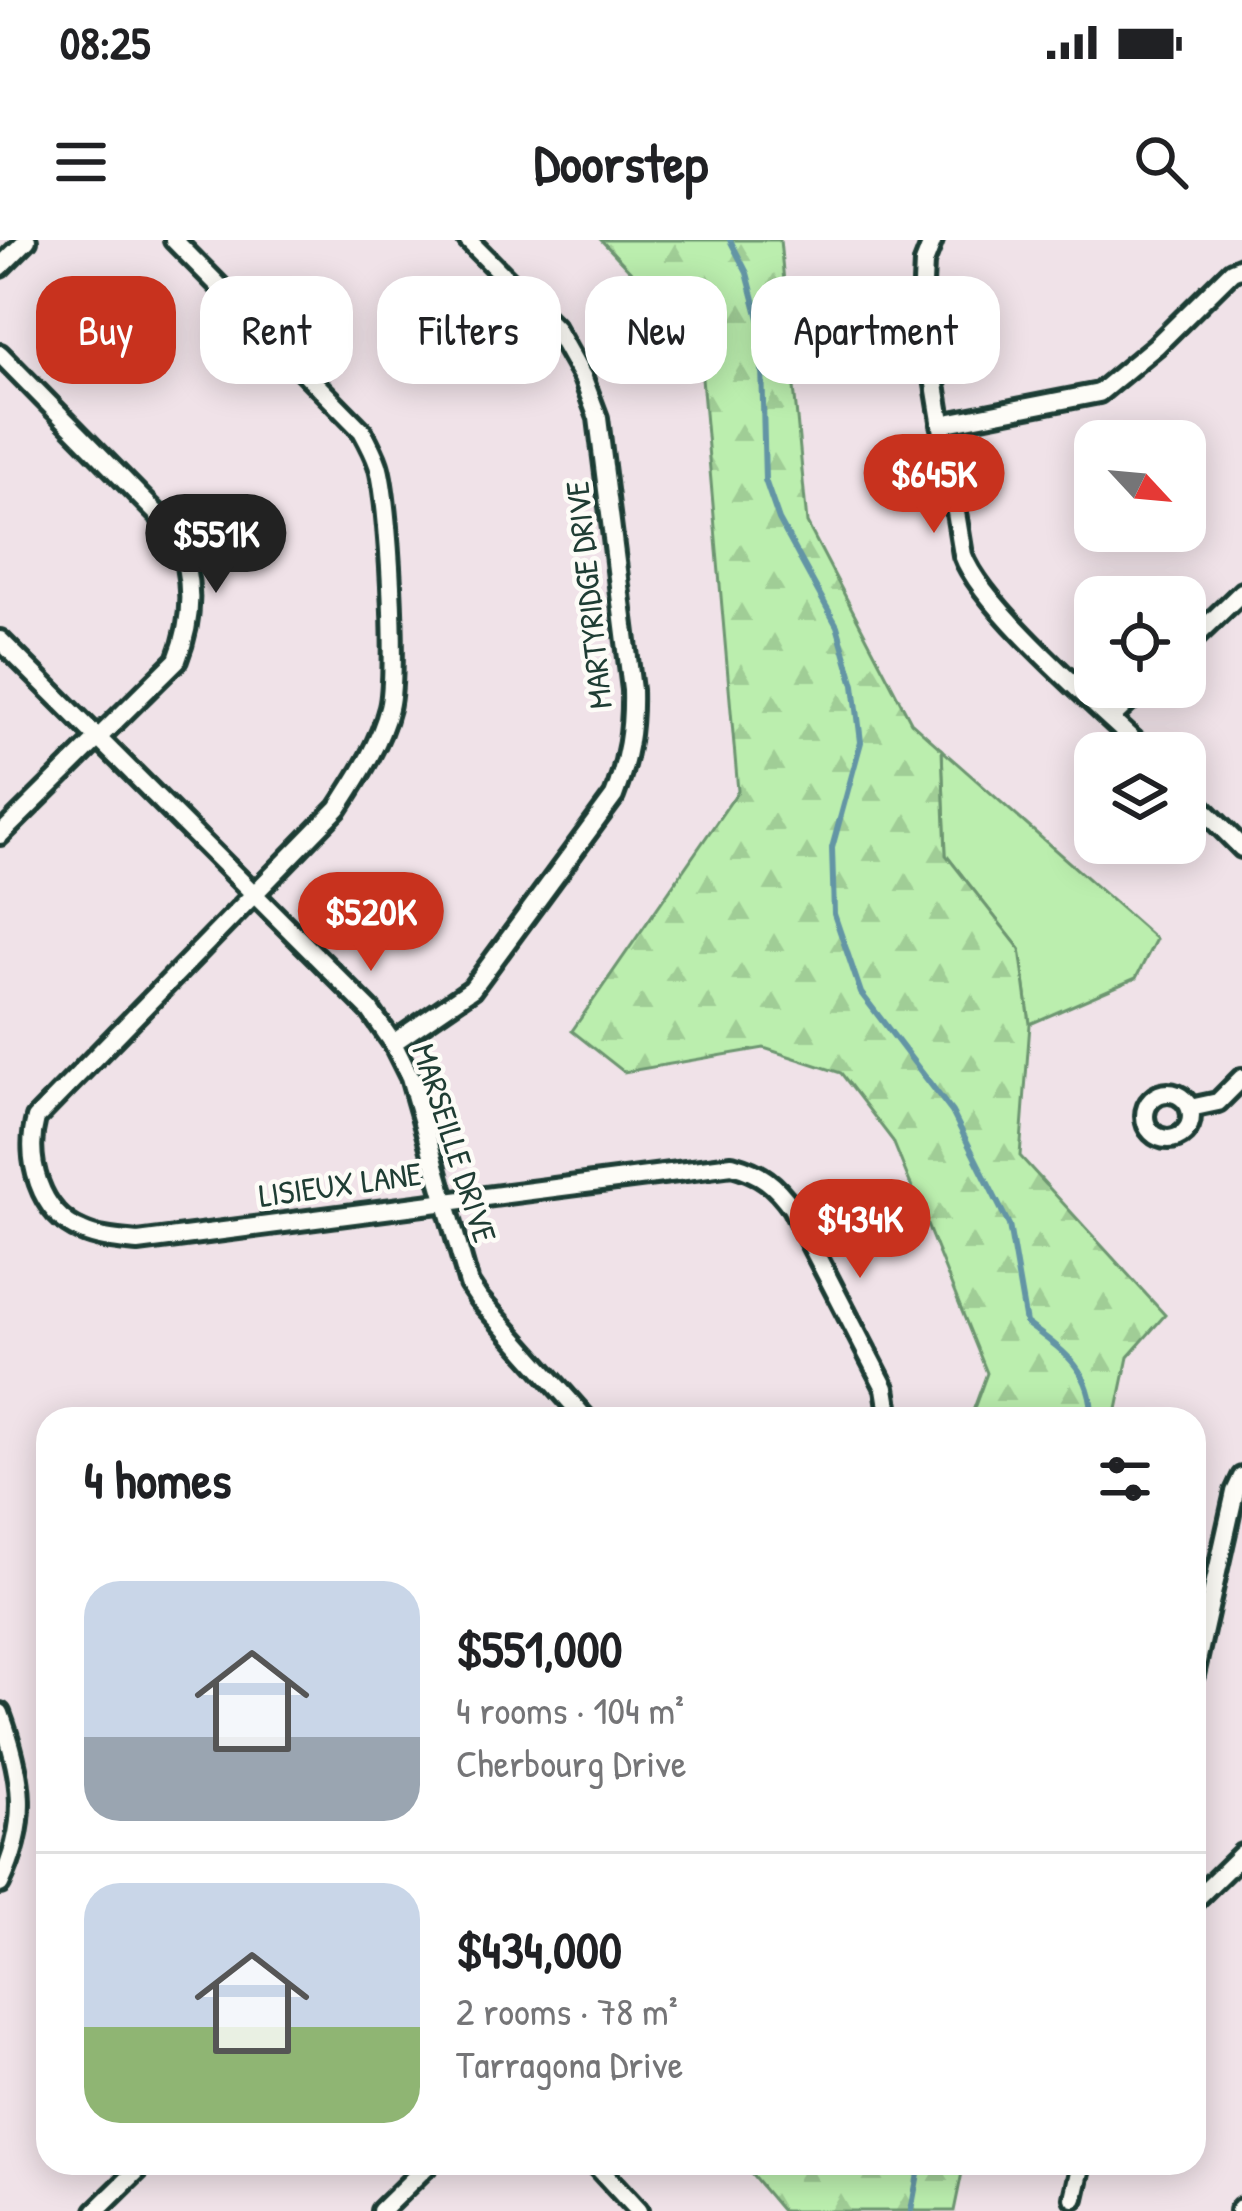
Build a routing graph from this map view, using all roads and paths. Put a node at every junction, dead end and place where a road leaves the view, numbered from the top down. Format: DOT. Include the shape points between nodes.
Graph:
graph roads {
  1 [pos="26,240"];
  2 [pos="174,240"];
  3 [pos="468,240"];
  4 [pos="933,240"];
  5 [pos="0,267"];
  6 [pos="1242,267"];
  7 [pos="0,354"];
  8 [pos="941,424"];
  9 [pos="1242,592"];
  10 [pos="1206,627"];
  11 [pos="0,640"];
  12 [pos="1122,708"];
  13 [pos="1112,718"];
  14 [pos="1126,732"];
  15 [pos="97,737"];
  16 [pos="1206,812"];
  17 [pos="0,835"];
  18 [pos="1242,848"];
  19 [pos="256,893"];
  20 [pos="393,1043"];
  21 [pos="1242,1078"];
  22 [pos="1190,1108"];
  23 [pos="443,1201"];
  24 [pos="575,1407"];
  25 [pos="888,1407"];
  26 [pos="1242,1477"];
  27 [pos="1206,1621"];
  28 [pos="0,1713"];
  29 [pos="1242,1854"];
  30 [pos="0,1883"];
  31 [pos="1206,1889"];
  32 [pos="133,2175"];
  33 [pos="418,2175"];
  34 [pos="605,2175"];
  35 [pos="1079,2175"];
  36 [pos="1074,2198"];
  37 [pos="96,2211"];
  38 [pos="382,2211"];
  39 [pos="638,2211"];
  1 -- 5 [label="street"];
  2 -- 19 [label="street" via="362,430 383,488 390,705 338,808"];
  3 -- 20 [label="street, MARTYRIDGE DRIVE" via="555,328 598,418 632,735 614,796 494,962 472,988"];
  4 -- 8 [label="street" via="920,284"];
  6 -- 8 [label="street" via="1099,393"];
  7 -- 15 [label="street" via="164,520 188,565 190,627 177,660"];
  8 -- 13 [label="street" via="970,573"];
  9 -- 10 [label="street"];
  11 -- 15 [label="street, MARSEILLE DRIVE"];
  12 -- 13 [label="street"];
  13 -- 14 [label="street"];
  15 -- 17 [label="street"];
  15 -- 19 [label="street, MARSEILLE DRIVE"];
  16 -- 18 [label="street"];
  19 -- 20 [label="street, MARSEILLE DRIVE"];
  19 -- 23 [label="street, LISIEUX LANE" via="36,1118 33,1170 60,1217 79,1231 138,1242"];
  20 -- 23 [label="street, MARSEILLE DRIVE"];
  21 -- 22 [label="street" via="1218,1102"];
  23 -- 24 [label="street, MARSEILLE DRIVE" via="478,1299"];
  23 -- 25 [label="street, LISIEUX LANE" via="732,1166 757,1172 792,1208"];
  26 -- 27 [label="street"];
  28 -- 30 [label="street" via="21,1786 17,1849"];
  29 -- 31 [label="street"];
  32 -- 37 [label="street"];
  33 -- 38 [label="street"];
  34 -- 39 [label="street"];
  35 -- 36 [label="street"];
}
